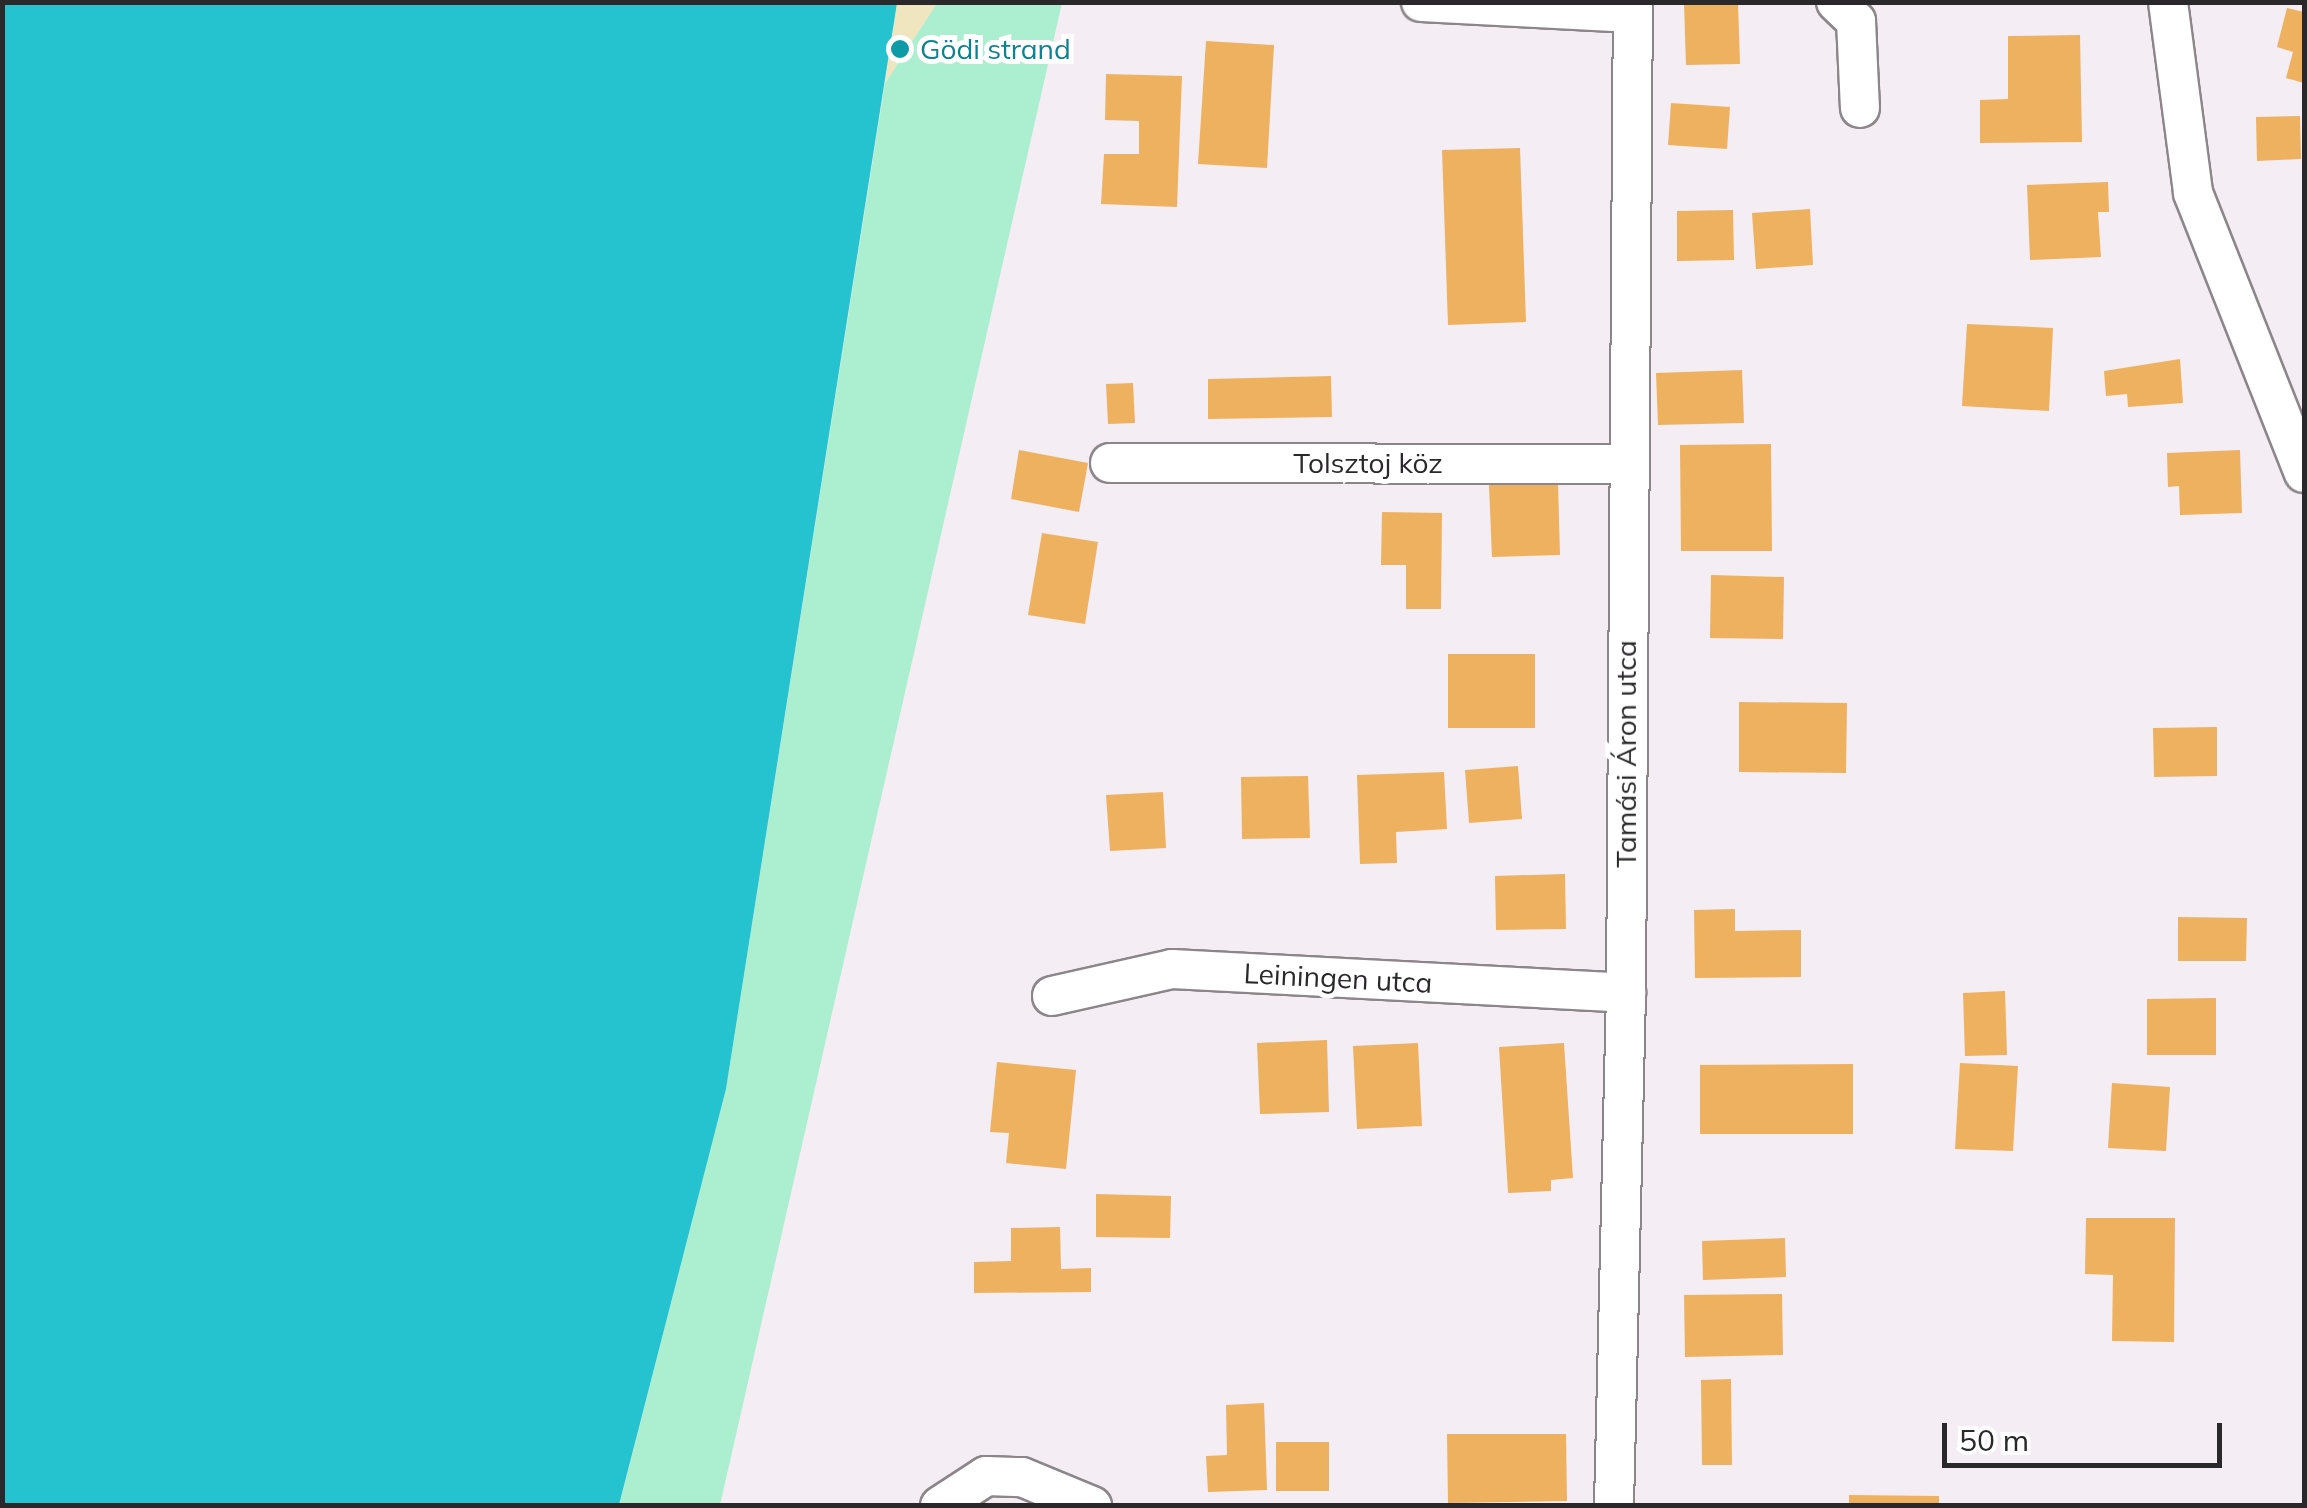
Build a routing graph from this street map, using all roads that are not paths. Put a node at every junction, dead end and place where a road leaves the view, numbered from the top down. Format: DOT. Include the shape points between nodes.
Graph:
graph roads {
  1 [pos="1421,2"];
  2 [pos="1836,2"];
  3 [pos="2168,2"];
  4 [pos="1633,8"];
  5 [pos="1860,108"];
  6 [pos="1110,463"];
  7 [pos="1626,464"];
  8 [pos="2304,473"];
  9 [pos="1626,993"];
  10 [pos="1052,996"];
  11 [pos="951,1502"];
  12 [pos="1092,1506"];
  13 [pos="1614,1506"];
  1 -- 4 [label="street"];
  2 -- 5 [label="street" via="1856,21"];
  3 -- 8 [label="street" via="2193,192"];
  4 -- 7 [label="street, Tamási Áron utca"];
  6 -- 7 [label="street, Tolsztoj köz"];
  7 -- 9 [label="street, Tamási Áron utca"];
  9 -- 10 [label="street, Leiningen utca" via="1172,969"];
  9 -- 13 [label="street, Tamási Áron utca"];
  11 -- 12 [label="street" via="986,1476 1022,1477"];
}
